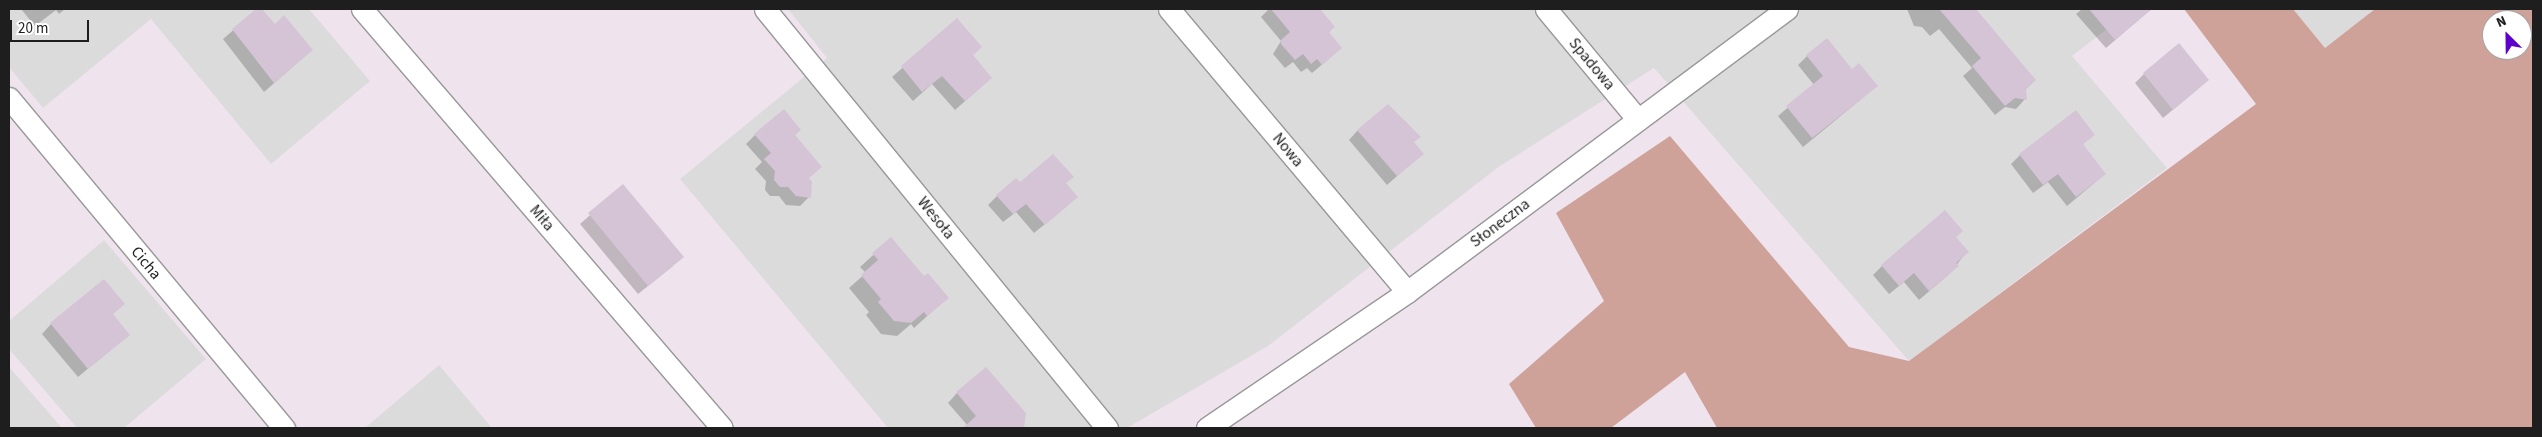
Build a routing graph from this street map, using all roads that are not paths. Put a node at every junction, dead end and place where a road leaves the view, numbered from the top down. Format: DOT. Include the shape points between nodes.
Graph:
graph roads {
  1 [pos="362,9"];
  2 [pos="766,9"];
  3 [pos="1168,9"];
  4 [pos="1546,9"];
  5 [pos="1787,9"];
  6 [pos="9,98"];
  7 [pos="1638,120"];
  8 [pos="1408,292"];
  9 [pos="284,428"];
  10 [pos="722,428"];
  11 [pos="1107,428"];
  12 [pos="1207,428"];
  1 -- 10 [label="street, Miła"];
  2 -- 11 [label="street, Wesoła"];
  3 -- 8 [label="street, Nowa"];
  4 -- 7 [label="street, Spadowa"];
  5 -- 7 [label="street, Słoneczna"];
  6 -- 9 [label="street, Cicha"];
  7 -- 8 [label="street, Słoneczna"];
  8 -- 12 [label="street, Słoneczna"];
}
